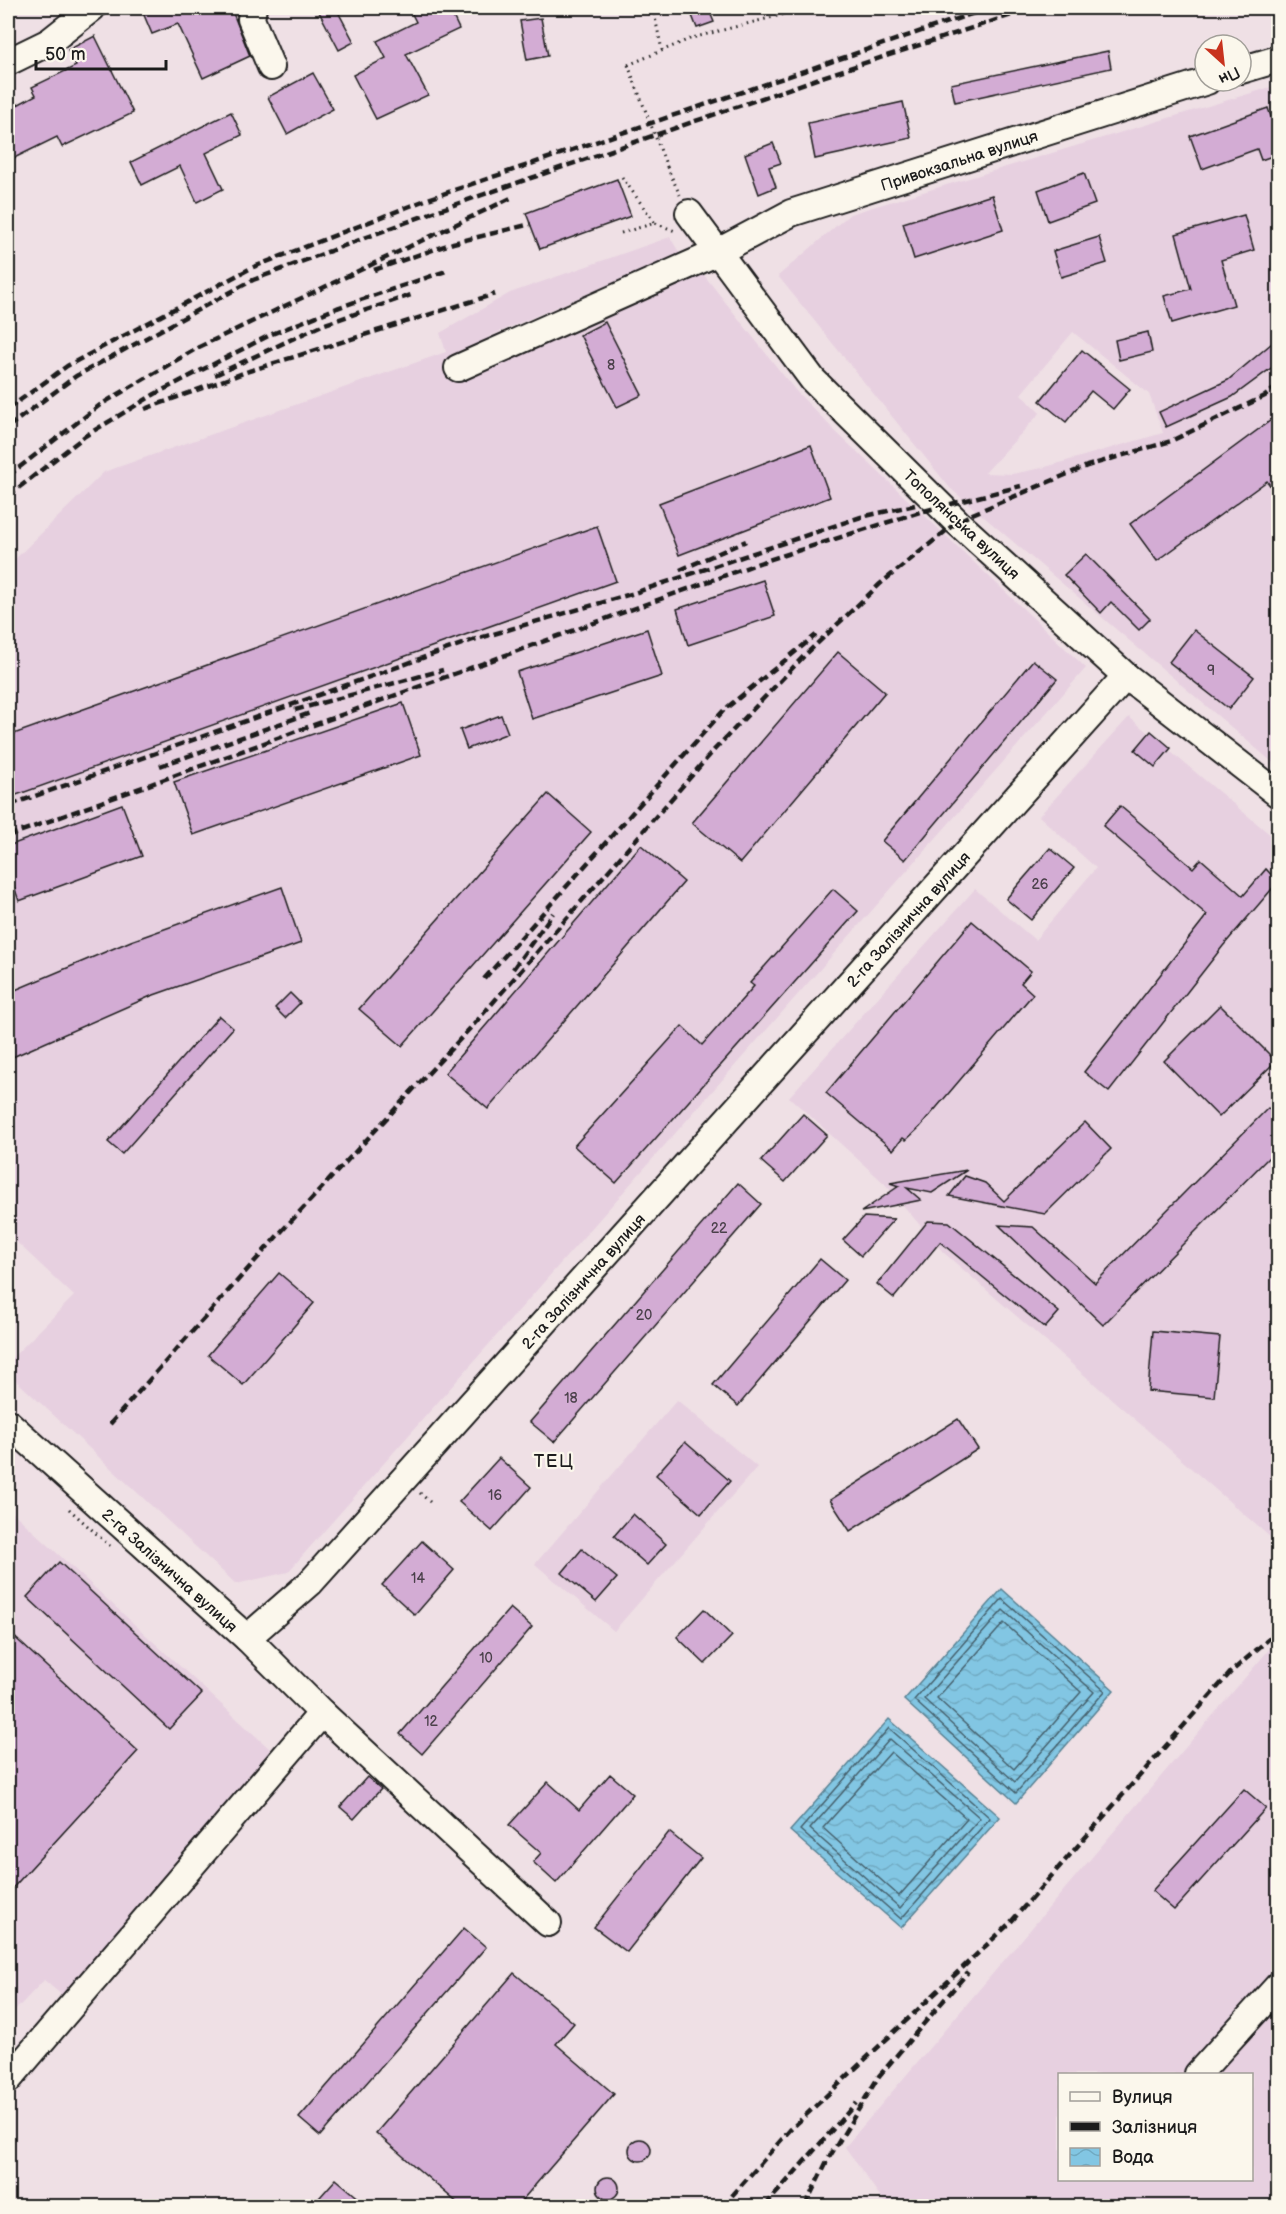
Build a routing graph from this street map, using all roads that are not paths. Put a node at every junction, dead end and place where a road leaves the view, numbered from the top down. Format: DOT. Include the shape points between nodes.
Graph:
graph roads {
  1 [pos="92,8"];
  2 [pos="253,8"];
  3 [pos="1278,58"];
  4 [pos="8,62"];
  5 [pos="1253,66"];
  6 [pos="271,67"];
  7 [pos="1193,85"];
  8 [pos="684,223"];
  9 [pos="716,253"];
  10 [pos="458,368"];
  11 [pos="1126,676"];
  12 [pos="1278,794"];
  13 [pos="8,1423"];
  14 [pos="247,1638"];
  15 [pos="322,1713"];
  16 [pos="548,1923"];
  17 [pos="1278,1986"];
  18 [pos="1199,2073"];
  19 [pos="8,2080"];
  1 -- 4 [label="street" via="49,42"];
  2 -- 6 [label="street" via="251,19"];
  3 -- 5 [label="street"];
  7 -- 9 [label="street, Привокзальна вулиця" via="791,213"];
  8 -- 9 [label="street, Тополянська вулиця"];
  9 -- 10 [label="street, Привокзальна вулиця"];
  9 -- 11 [label="street, Тополянська вулиця" via="813,380 957,522"];
  11 -- 12 [label="street, Тополянська вулиця"];
  11 -- 14 [label="street, 2-га Залізнична вулиця" via="310,1582"];
  13 -- 14 [label="street, 2-га Залізнична вулиця"];
  14 -- 15 [label="street"];
  15 -- 16 [label="street"];
  15 -- 19 [label="street"];
  17 -- 18 [label="street"];
}
